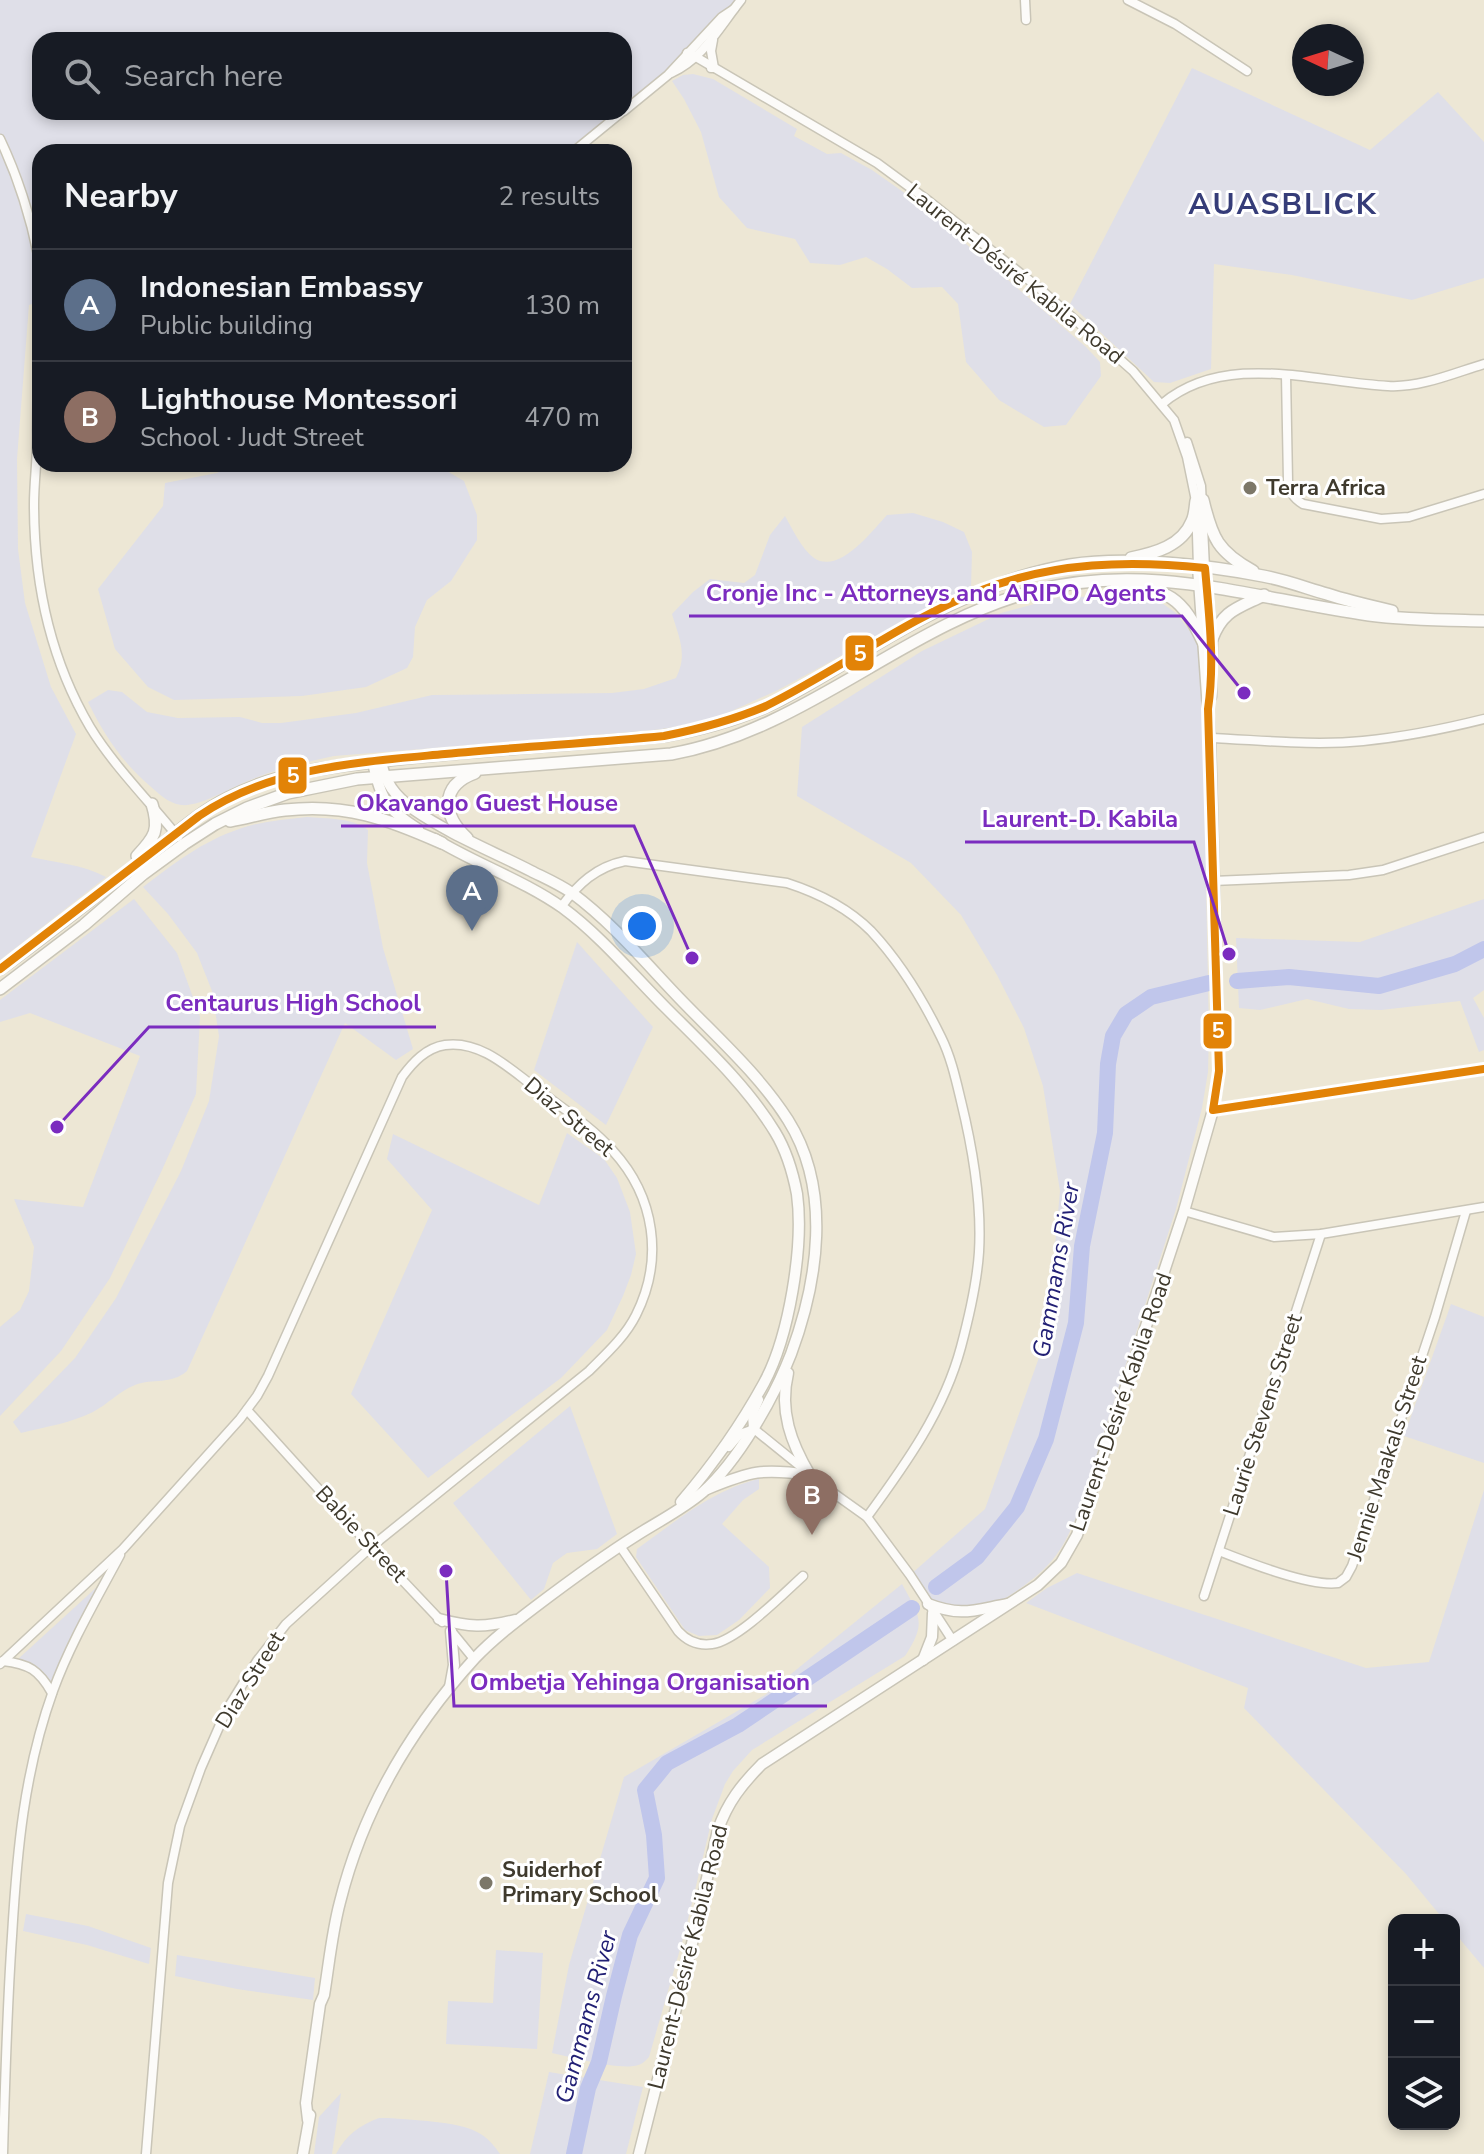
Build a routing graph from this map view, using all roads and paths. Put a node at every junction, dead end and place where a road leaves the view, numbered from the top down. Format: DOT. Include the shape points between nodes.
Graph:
graph roads {
  1 [pos="741,0"];
  2 [pos="1025,0"];
  3 [pos="1128,0"];
  4 [pos="734,9"];
  5 [pos="1026,20"];
  6 [pos="716,33"];
  7 [pos="691,55"];
  8 [pos="683,68"];
  9 [pos="714,68"];
  10 [pos="1247,71"];
  11 [pos="668,75"];
  12 [pos="632,104"];
  13 [pos="612,120"];
  14 [pos="0,139"];
  15 [pos="583,144"];
  16 [pos="32,230"];
  17 [pos="1484,364"];
  18 [pos="1286,375"];
  19 [pos="1162,404"];
  20 [pos="36,472"];
  21 [pos="1484,494"];
  22 [pos="1200,500"];
  23 [pos="1107,562"];
  24 [pos="1202,567"];
  25 [pos="1264,576"];
  26 [pos="1066,584"];
  27 [pos="1202,585"];
  28 [pos="1265,595"];
  29 [pos="1419,618"];
  30 [pos="1484,621"];
  31 [pos="1208,642"];
  32 [pos="1484,719"];
  33 [pos="1210,738"];
  34 [pos="377,761"];
  35 [pos="483,770"];
  36 [pos="380,777"];
  37 [pos="152,804"];
  38 [pos="215,824"];
  39 [pos="175,833"];
  40 [pos="1484,837"];
  41 [pos="467,838"];
  42 [pos="442,843"];
  43 [pos="184,844"];
  44 [pos="129,868"];
  45 [pos="1213,881"];
  46 [pos="572,893"];
  47 [pos="561,907"];
  48 [pos="0,969"];
  49 [pos="0,989"];
  50 [pos="1484,1069"];
  51 [pos="1213,1110"];
  52 [pos="1484,1207"];
  53 [pos="1184,1211"];
  54 [pos="1466,1211"];
  55 [pos="1321,1234"];
  56 [pos="803,1321"];
  57 [pos="765,1381"];
  58 [pos="247,1410"];
  59 [pos="754,1429"];
  60 [pos="719,1453"];
  61 [pos="810,1475"];
  62 [pos="705,1490"];
  63 [pos="672,1513"];
  64 [pos="867,1517"];
  65 [pos="620,1546"];
  66 [pos="371,1547"];
  67 [pos="123,1549"];
  68 [pos="1219,1551"];
  69 [pos="803,1576"];
  70 [pos="1204,1596"];
  71 [pos="1012,1604"];
  72 [pos="931,1608"];
  73 [pos="520,1618"];
  74 [pos="439,1619"];
  75 [pos="451,1631"];
  76 [pos="953,1641"];
  77 [pos="474,1659"];
  78 [pos="923,1660"];
  79 [pos="2,1663"];
  80 [pos="450,1689"];
  81 [pos="52,1693"];
  82 [pos="3,2154"];
  83 [pos="146,2154"];
  84 [pos="303,2154"];
  85 [pos="639,2154"];
  1 -- 4 [label="street"];
  2 -- 5 [label="street"];
  3 -- 10 [label="street"];
  4 -- 6 [label="street"];
  4 -- 7 [label="street"];
  6 -- 7 [label="street"];
  6 -- 9 [label="street" via="711,45"];
  7 -- 8 [label="street"];
  7 -- 9 [label="street, Laurent-Désiré Kabila Road"];
  7 -- 11 [label="street"];
  8 -- 9 [label="street"];
  8 -- 11 [label="street"];
  9 -- 19 [label="street, Laurent-Désiré Kabila Road" via="877,163 930,202 1094,335"];
  11 -- 12 [label="street"];
  13 -- 15 [label="street"];
  14 -- 16 [label="street"];
  17 -- 18 [label="street" via="1409,385"];
  18 -- 19 [label="street" via="1204,379"];
  18 -- 21 [label="street" via="1288,481 1290,492 1303,504 1381,519 1409,517"];
  19 -- 22 [label="street, Laurent-Désiré Kabila Road" via="1174,420"];
  20 -- 37 [label="street" via="36,561 54,648 91,729"];
  22 -- 23 [label="main road" via="1175,543 1147,555"];
  22 -- 24 [label="street, Laurent-Désiré Kabila Road"];
  22 -- 25 [label="main road" via="1219,544"];
  23 -- 24 [label="main road"];
  23 -- 34 [label="main road" via="1042,571 988,587 905,627 780,700 700,729"];
  24 -- 25 [label="main road"];
  24 -- 27 [label="street, Laurent-Désiré Kabila Road"];
  25 -- 29 [label="main road"];
  26 -- 27 [label="main road" via="1141,579"];
  26 -- 31 [label="main road" via="1157,590 1177,601"];
  26 -- 35 [label="main road" via="992,604 782,718 714,744 671,754"];
  27 -- 28 [label="main road"];
  27 -- 31 [label="street, Laurent-Désiré Kabila Road"];
  28 -- 29 [label="main road" via="1371,615"];
  28 -- 31 [label="main road" via="1228,613"];
  29 -- 30 [label="main road"];
  31 -- 33 [label="street, Laurent-Désiré Kabila Road"];
  32 -- 33 [label="street" via="1361,741"];
  33 -- 45 [label="street, Laurent-Désiré Kabila Road"];
  34 -- 36 [label="street"];
  34 -- 39 [label="main road" via="264,782 216,804"];
  35 -- 36 [label="main road"];
  35 -- 41 [label="main road" via="459,782 449,802 455,827"];
  36 -- 38 [label="main road" via="288,793"];
  36 -- 41 [label="street" via="421,815"];
  36 -- 42 [label="street" via="383,797 392,809"];
  37 -- 39 [label="street"];
  37 -- 44 [label="main road" via="155,833"];
  38 -- 42 [label="main road" via="282,810 333,810 386,819"];
  38 -- 43 [label="main road"];
  39 -- 43 [label="street"];
  39 -- 44 [label="main road"];
  40 -- 45 [label="street" via="1383,870"];
  41 -- 46 [label="street"];
  42 -- 47 [label="street"];
  43 -- 49 [label="main road"];
  44 -- 48 [label="main road"];
  45 -- 51 [label="street, Laurent-Désiré Kabila Road" via="1219,1071"];
  46 -- 47 [label="street"];
  46 -- 56 [label="street" via="726,1045 789,1122 806,1156 816,1219"];
  46 -- 64 [label="street" via="605,866 625,861 807,889 870,930 895,960 942,1039 971,1143 979,1254 960,1350 936,1411"];
  47 -- 57 [label="street" via="754,1102 790,1165 798,1234 791,1297"];
  50 -- 51 [label="street"];
  51 -- 53 [label="street, Laurent-Désiré Kabila Road"];
  52 -- 54 [label="street"];
  53 -- 55 [label="street" via="1274,1237"];
  53 -- 71 [label="street, Laurent-Désiré Kabila Road" via="1077,1535 1061,1563"];
  54 -- 55 [label="street"];
  54 -- 68 [label="street, Jennie Maakals Street" via="1346,1577 1332,1584 1307,1579"];
  55 -- 68 [label="street, Laurie Stevens Street"];
  56 -- 59 [label="street"];
  56 -- 61 [label="street" via="784,1406 796,1451"];
  57 -- 59 [label="street" via="752,1416"];
  57 -- 60 [label="street"];
  58 -- 66 [label="street, Babie Street"];
  58 -- 66 [label="street, Diaz Street" via="268,1376 402,1077 415,1059 444,1045 476,1048 496,1058 613,1151 635,1180 651,1236 653,1262 635,1317 589,1371"];
  58 -- 67 [label="street, Diaz Street"];
  59 -- 60 [label="street"];
  59 -- 61 [label="street"];
  59 -- 62 [label="street"];
  60 -- 63 [label="street"];
  61 -- 62 [label="street" via="758,1472"];
  61 -- 64 [label="street"];
  62 -- 63 [label="street"];
  63 -- 65 [label="street"];
  64 -- 72 [label="street"];
  65 -- 69 [label="street" via="678,1631 698,1644 730,1636"];
  65 -- 73 [label="street"];
  66 -- 74 [label="street, Babie Street"];
  66 -- 83 [label="street, Diaz Street" via="286,1624 257,1661 226,1711 201,1768 180,1826 168,1883"];
  67 -- 79 [label="street, Diaz Street"];
  67 -- 81 [label="street"];
  68 -- 70 [label="street, Laurie Stevens Street"];
  71 -- 72 [label="street" via="960,1613"];
  71 -- 76 [label="street, Laurent-Désiré Kabila Road"];
  72 -- 76 [label="street"];
  72 -- 78 [label="street" via="932,1637"];
  73 -- 74 [label="street" via="484,1627"];
  73 -- 77 [label="street"];
  74 -- 75 [label="street, Babie Street"];
  75 -- 77 [label="street, Babie Street"];
  75 -- 80 [label="street"];
  76 -- 78 [label="street, Laurent-Désiré Kabila Road"];
  77 -- 80 [label="street"];
  78 -- 85 [label="street, Laurent-Désiré Kabila Road" via="762,1764 733,1797 715,1843"];
  79 -- 81 [label="street" via="28,1666"];
  80 -- 84 [label="street" via="393,1768 366,1822 340,1902"];
  81 -- 82 [label="street" via="20,1823"];
}
